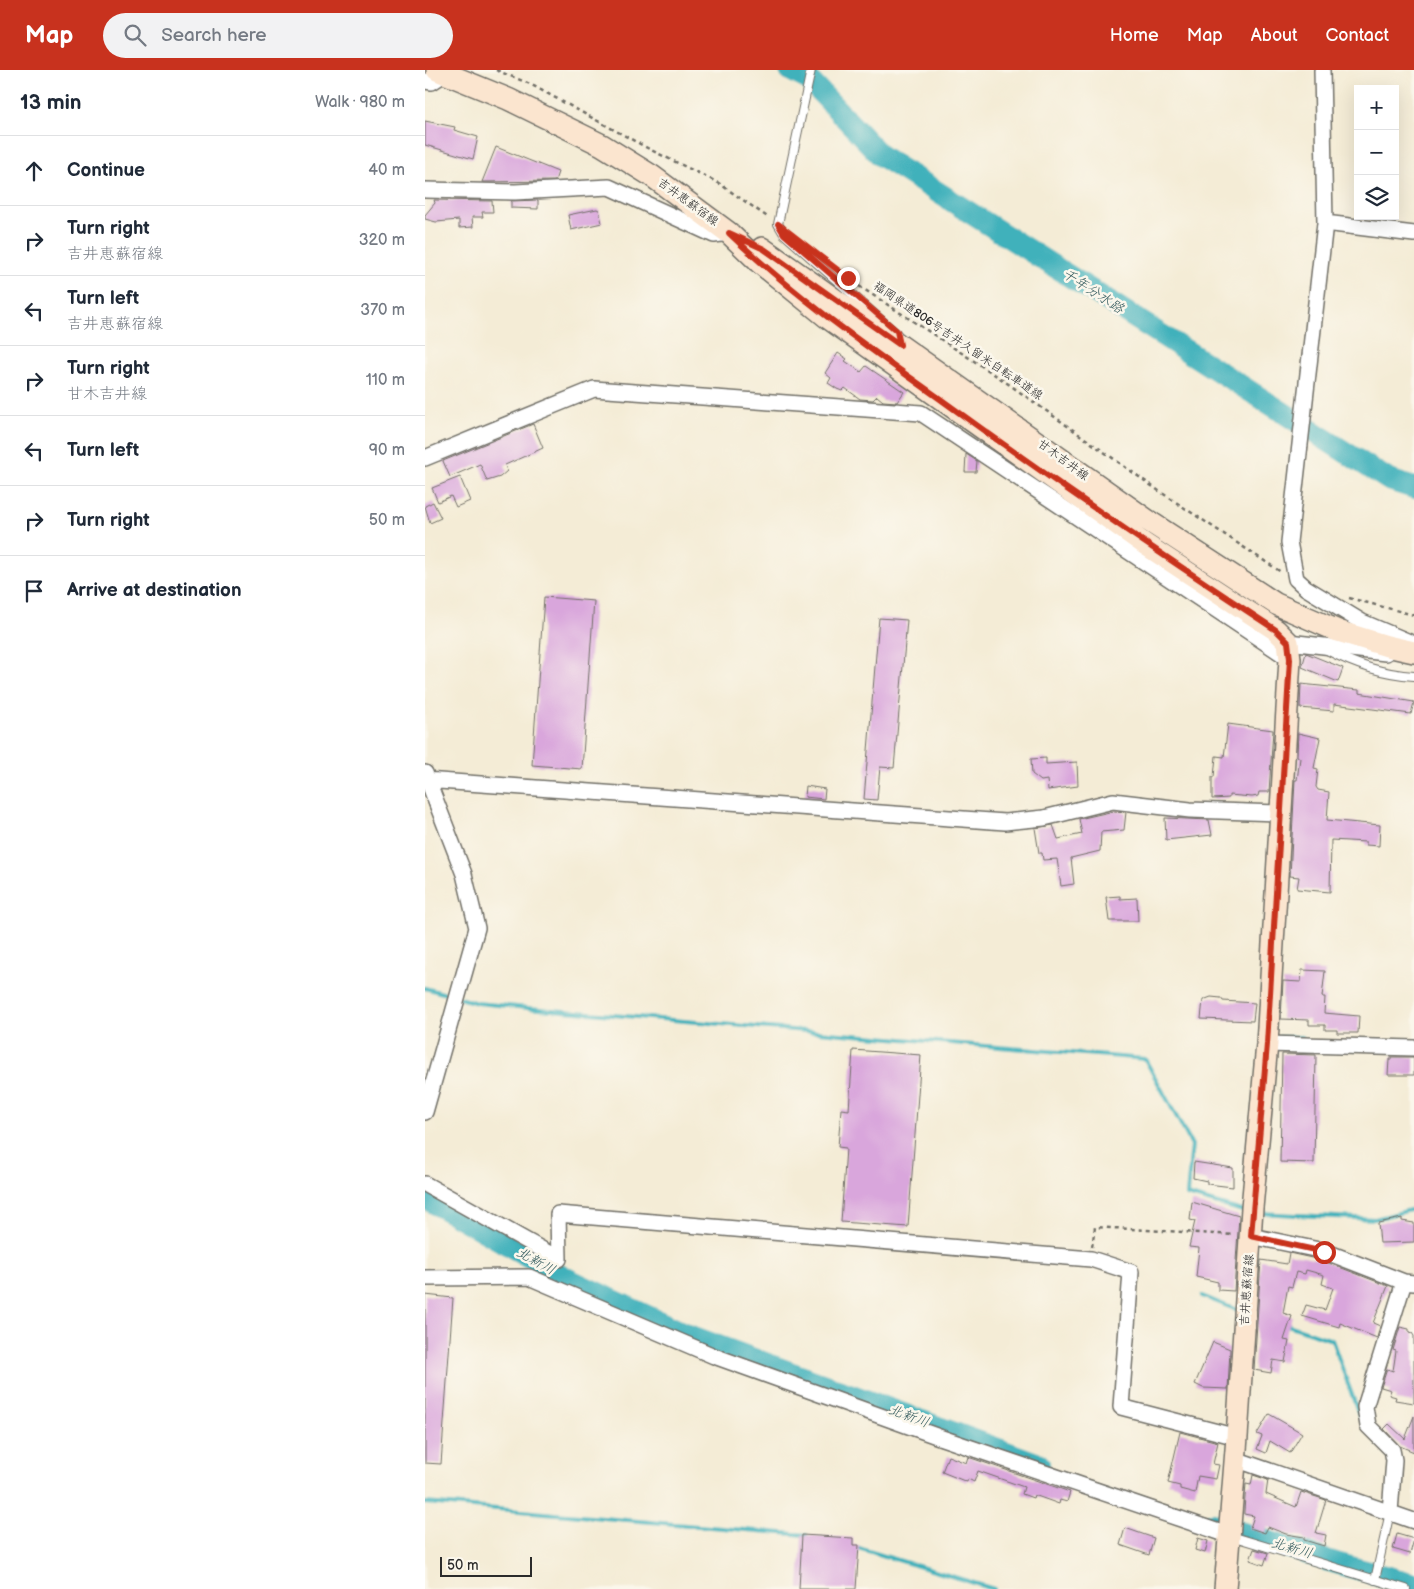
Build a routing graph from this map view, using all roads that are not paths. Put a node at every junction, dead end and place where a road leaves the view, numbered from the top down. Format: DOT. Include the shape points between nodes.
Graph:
graph roads {
  1 [pos="811,70"];
  2 [pos="1322,70"];
  3 [pos="441,71"];
  4 [pos="425,81"];
  5 [pos="425,190"];
  6 [pos="1325,223"];
  7 [pos="729,233"];
  8 [pos="1414,234"];
  9 [pos="900,345"];
  10 [pos="425,458"];
  11 [pos="1414,644"];
  12 [pos="1319,646"];
  13 [pos="1289,650"];
  14 [pos="1414,654"];
  15 [pos="1414,676"];
  16 [pos="426,778"];
  17 [pos="1280,813"];
  18 [pos="1267,1044"];
  19 [pos="1414,1048"];
  20 [pos="425,1112"];
  21 [pos="425,1184"];
  22 [pos="1251,1221"];
  23 [pos="425,1278"];
  24 [pos="1409,1283"];
  25 [pos="1237,1438"];
  26 [pos="1235,1460"];
  27 [pos="1389,1512"];
  28 [pos="1414,1521"];
  29 [pos="1229,1528"];
  30 [pos="1375,1580"];
  31 [pos="1225,1589"];
  32 [pos="1406,1589"];
  1 -- 9 [label="lane" via="778,224 784,234 897,331"];
  2 -- 6 [label="street"];
  3 -- 4 [label="street" via="432,82"];
  3 -- 7 [label="main road, 吉井恵蘇宿線" via="508,99 602,145 667,186"];
  5 -- 7 [label="street" via="515,192 609,187 714,235"];
  6 -- 8 [label="street"];
  6 -- 11 [label="street" via="1289,542 1296,579 1362,622"];
  7 -- 9 [label="main road, 甘木吉井線" via="764,249"];
  7 -- 13 [label="main road, 吉井恵蘇宿線" via="828,318 1146,545 1276,630"];
  9 -- 14 [label="main road, 甘木吉井線" via="1147,520 1276,604 1338,631"];
  10 -- 13 [label="street" via="594,390 921,413"];
  12 -- 13 [label="street"];
  12 -- 14 [label="street"];
  12 -- 15 [label="lane" via="1351,663 1381,672"];
  13 -- 17 [label="main road, 吉井恵蘇宿線"];
  16 -- 17 [label="street" via="1005,822 1043,818 1113,801 1189,810"];
  16 -- 20 [label="street" via="464,874 477,928"];
  17 -- 18 [label="main road, 吉井恵蘇宿線"];
  18 -- 19 [label="street"];
  18 -- 22 [label="main road, 吉井恵蘇宿線"];
  21 -- 25 [label="street" via="559,1259 558,1214 1091,1258 1131,1272 1121,1407"];
  22 -- 24 [label="street"];
  22 -- 25 [label="main road, 吉井恵蘇宿線"];
  23 -- 29 [label="street" via="529,1277 714,1356 942,1438"];
  24 -- 27 [label="street" via="1365,1407 1368,1426 1392,1450"];
  25 -- 26 [label="main road, 吉井恵蘇宿線"];
  26 -- 27 [label="street"];
  26 -- 29 [label="main road, 吉井恵蘇宿線"];
  27 -- 28 [label="street"];
  27 -- 30 [label="lane"];
  29 -- 30 [label="lane"];
  29 -- 31 [label="main road, 吉井恵蘇宿線"];
  30 -- 32 [label="lane"];
}
